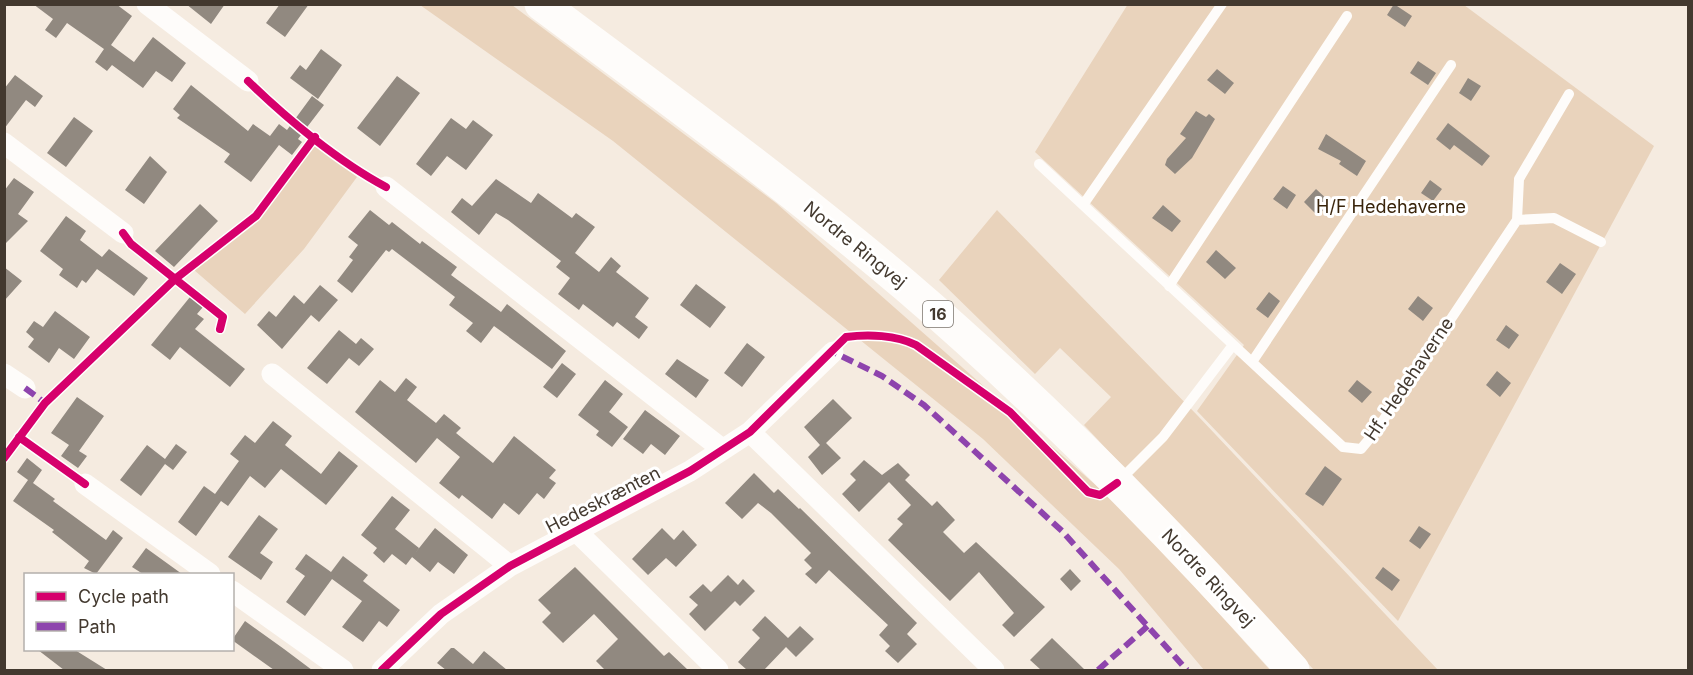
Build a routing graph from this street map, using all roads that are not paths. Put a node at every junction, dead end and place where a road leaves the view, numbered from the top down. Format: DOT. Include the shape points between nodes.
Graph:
graph roads {
  1 [pos="147,4"];
  2 [pos="541,4"];
  3 [pos="1222,4"];
  4 [pos="1347,16"];
  5 [pos="1451,65"];
  6 [pos="248,81"];
  7 [pos="1569,94"];
  8 [pos="4,143"];
  9 [pos="1039,164"];
  10 [pos="386,187"];
  11 [pos="1083,205"];
  12 [pos="1517,220"];
  13 [pos="123,233"];
  14 [pos="1601,242"];
  15 [pos="1169,286"];
  16 [pos="1233,345"];
  17 [pos="833,352"];
  18 [pos="1251,362"];
  19 [pos="4,374"];
  20 [pos="272,374"];
  21 [pos="25,388"];
  22 [pos="750,432"];
  23 [pos="723,449"];
  24 [pos="1117,483"];
  25 [pos="85,484"];
  26 [pos="575,530"];
  27 [pos="510,566"];
  28 [pos="209,573"];
  29 [pos="234,592"];
  30 [pos="395,667"];
  31 [pos="343,670"];
  32 [pos="718,670"];
  33 [pos="994,670"];
  34 [pos="1293,670"];
  1 -- 6 [label="street"];
  2 -- 24 [label="main road, Nordre Ringvej / 16" via="752,159 906,286"];
  3 -- 11 [label="lane"];
  4 -- 15 [label="lane"];
  5 -- 18 [label="lane"];
  7 -- 12 [label="lane" via="1519,179"];
  8 -- 13 [label="street"];
  9 -- 11 [label="lane, Hf. Hedehaverne"];
  10 -- 23 [label="street"];
  11 -- 15 [label="lane, Hf. Hedehaverne"];
  12 -- 14 [label="lane" via="1554,218"];
  12 -- 18 [label="lane, Hf. Hedehaverne" via="1376,432 1361,448 1343,447"];
  15 -- 16 [label="lane, Hf. Hedehaverne"];
  16 -- 18 [label="lane, Hf. Hedehaverne"];
  16 -- 24 [label="lane" via="1163,437"];
  17 -- 22 [label="street, Hedeskrænten"];
  19 -- 21 [label="street"];
  20 -- 27 [label="street"];
  22 -- 23 [label="street, Hedeskrænten"];
  22 -- 33 [label="street"];
  23 -- 26 [label="street, Hedeskrænten" via="690,471"];
  24 -- 34 [label="main road, Nordre Ringvej / 16" via="1209,576"];
  25 -- 28 [label="street"];
  26 -- 27 [label="street, Hedeskrænten"];
  26 -- 32 [label="street, Hedeskrænten"];
  27 -- 30 [label="street, Hedeskrænten" via="441,614"];
  29 -- 31 [label="street"];
}
